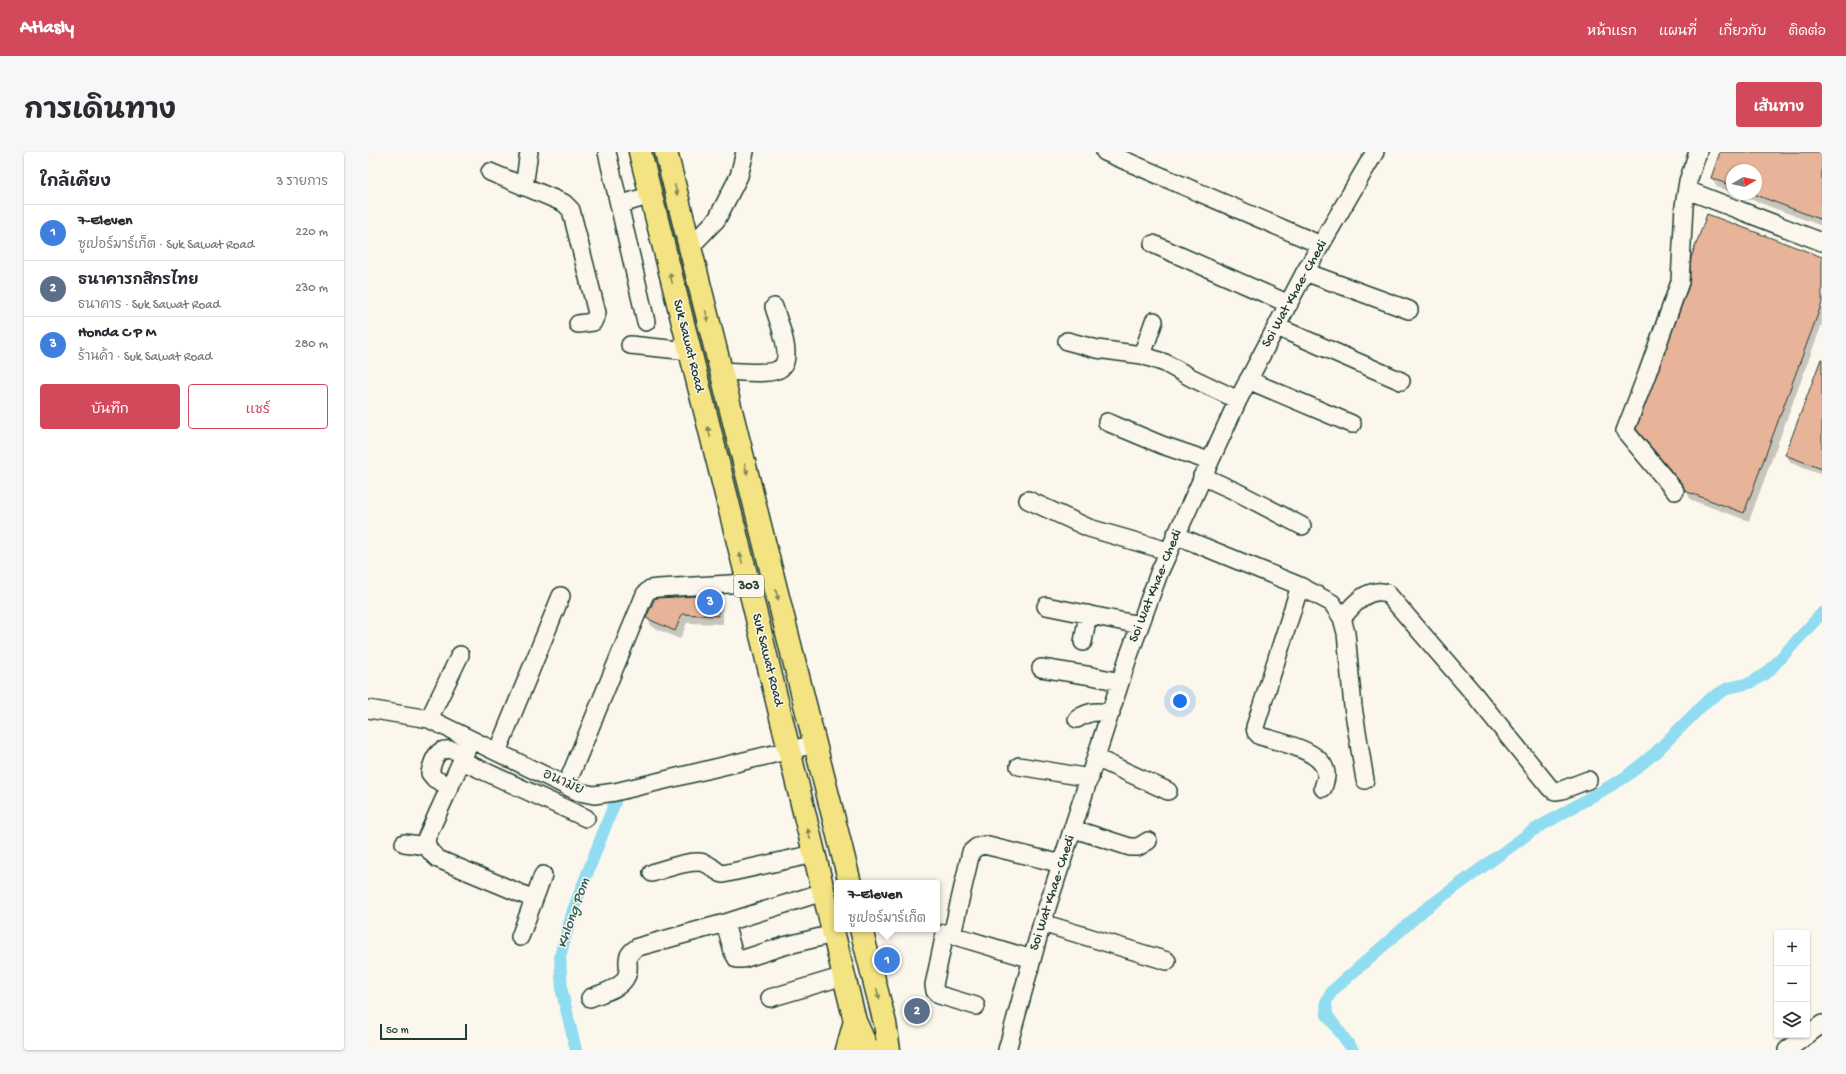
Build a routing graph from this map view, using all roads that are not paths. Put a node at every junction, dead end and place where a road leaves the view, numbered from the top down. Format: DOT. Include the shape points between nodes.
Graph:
graph roads {
  1 [pos="529,152"];
  2 [pos="607,152"];
  3 [pos="640,152"];
  4 [pos="666,152"];
  5 [pos="745,152"];
  6 [pos="1105,152"];
  7 [pos="1375,152"];
  8 [pos="1698,152"];
  9 [pos="490,172"];
  10 [pos="524,187"];
  11 [pos="1687,190"];
  12 [pos="651,195"];
  13 [pos="619,205"];
  14 [pos="1822,242"];
  15 [pos="1153,244"];
  16 [pos="1321,245"];
  17 [pos="690,247"];
  18 [pos="1305,272"];
  19 [pos="1289,304"];
  20 [pos="774,307"];
  21 [pos="1409,310"];
  22 [pos="1154,321"];
  23 [pos="646,322"];
  24 [pos="578,324"];
  25 [pos="1276,327"];
  26 [pos="1067,340"];
  27 [pos="630,345"];
  28 [pos="689,351"];
  29 [pos="1142,355"];
  30 [pos="721,371"];
  31 [pos="1248,380"];
  32 [pos="1401,381"];
  33 [pos="1238,400"];
  34 [pos="1107,422"];
  35 [pos="1352,424"];
  36 [pos="1210,461"];
  37 [pos="1202,476"];
  38 [pos="1675,491"];
  39 [pos="1028,500"];
  40 [pos="1302,526"];
  41 [pos="1175,535"];
  42 [pos="1168,551"];
  43 [pos="748,583"];
  44 [pos="1300,586"];
  45 [pos="561,596"];
  46 [pos="1046,606"];
  47 [pos="1088,614"];
  48 [pos="1342,618"];
  49 [pos="1140,625"];
  50 [pos="1083,642"];
  51 [pos="460,655"];
  52 [pos="1041,668"];
  53 [pos="1120,682"];
  54 [pos="368,709"];
  55 [pos="1111,713"];
  56 [pos="429,718"];
  57 [pos="1077,719"];
  58 [pos="814,744"];
  59 [pos="789,750"];
  60 [pos="466,751"];
  61 [pos="497,752"];
  62 [pos="1096,758"];
  63 [pos="1019,766"];
  64 [pos="1090,778"];
  65 [pos="1365,780"];
  66 [pos="1588,780"];
  67 [pos="450,787"];
  68 [pos="1323,788"];
  69 [pos="573,789"];
  70 [pos="1168,791"];
  71 [pos="570,811"];
  72 [pos="586,818"];
  73 [pos="1074,829"];
  74 [pos="1148,841"];
  75 [pos="404,843"];
  76 [pos="427,846"];
  77 [pos="814,854"];
  78 [pos="1062,864"];
  79 [pos="652,873"];
  80 [pos="543,875"];
  81 [pos="849,880"];
  82 [pos="823,892"];
  83 [pos="534,899"];
  84 [pos="1042,923"];
  85 [pos="725,924"];
  86 [pos="862,932"];
  87 [pos="943,932"];
  88 [pos="833,934"];
  89 [pos="520,937"];
  90 [pos="1032,959"];
  91 [pos="1167,961"];
  92 [pos="844,976"];
  93 [pos="590,998"];
  94 [pos="770,998"];
  95 [pos="976,1006"];
  96 [pos="855,1021"];
  97 [pos="885,1023"];
  98 [pos="1822,1024"];
  99 [pos="847,1050"];
  100 [pos="868,1050"];
  101 [pos="889,1050"];
  102 [pos="899,1050"];
  103 [pos="1007,1050"];
  104 [pos="1787,1050"];
  1 -- 10 [label="street"];
  2 -- 13 [label="street"];
  3 -- 12 [label="main road, Suk Sawat Road / 303"];
  4 -- 17 [label="main road, Suk Sawat Road / 303, one-way"];
  5 -- 17 [label="street" via="739,176 717,219"];
  6 -- 16 [label="street"];
  7 -- 16 [label="street, Soi Wat Khae- Chedi"];
  8 -- 11 [label="street"];
  9 -- 10 [label="street"];
  10 -- 24 [label="street" via="564,203 570,210 597,314 593,322"];
  11 -- 14 [label="street"];
  11 -- 38 [label="street" via="1680,282 1625,431"];
  12 -- 13 [label="street"];
  28 -- 12 [label="main road, Suk Sawat Road / 303, one-way"];
  13 -- 23 [label="street"];
  15 -- 19 [label="street"];
  16 -- 18 [label="street, Soi Wat Khae- Chedi"];
  17 -- 30 [label="main road, Suk Sawat Road / 303, one-way"];
  18 -- 19 [label="street, Soi Wat Khae- Chedi"];
  18 -- 21 [label="street"];
  19 -- 25 [label="street, Soi Wat Khae- Chedi"];
  20 -- 30 [label="street" via="786,348 786,361 782,366 768,372"];
  22 -- 29 [label="street"];
  25 -- 31 [label="street, Soi Wat Khae- Chedi"];
  25 -- 32 [label="street"];
  26 -- 29 [label="street" via="1097,349"];
  27 -- 28 [label="street"];
  43 -- 28 [label="main road, Suk Sawat Road / 303, one-way"];
  29 -- 33 [label="street" via="1165,363"];
  30 -- 58 [label="main road, Suk Sawat Road / 303, one-way"];
  31 -- 33 [label="street, Soi Wat Khae- Chedi"];
  31 -- 35 [label="street"];
  33 -- 36 [label="street, Soi Wat Khae- Chedi"];
  34 -- 36 [label="street" via="1162,445"];
  36 -- 37 [label="street, Soi Wat Khae- Chedi"];
  37 -- 40 [label="street"];
  37 -- 41 [label="street, Soi Wat Khae- Chedi"];
  39 -- 42 [label="street" via="1089,528"];
  41 -- 42 [label="street, Soi Wat Khae- Chedi"];
  41 -- 44 [label="street"];
  42 -- 49 [label="street, Soi Wat Khae- Chedi"];
  43 -- 59 [label="main road, Suk Sawat Road / 303"];
  43 -- 69 [label="street" via="650,589"];
  44 -- 48 [label="street" via="1332,603"];
  44 -- 68 [label="street" via="1255,726 1260,736 1310,753 1320,761 1327,775"];
  45 -- 61 [label="street"];
  46 -- 47 [label="street"];
  47 -- 49 [label="street"];
  47 -- 50 [label="street"];
  48 -- 65 [label="street"];
  48 -- 66 [label="street" via="1357,602 1372,592 1379,590 1387,593 1550,788 1555,791 1562,790"];
  49 -- 53 [label="street, Soi Wat Khae- Chedi"];
  51 -- 56 [label="street"];
  52 -- 53 [label="street"];
  53 -- 55 [label="street, Soi Wat Khae- Chedi"];
  54 -- 56 [label="street, อนามัย"];
  55 -- 57 [label="street" via="1097,711 1086,713"];
  55 -- 62 [label="street, Soi Wat Khae- Chedi"];
  56 -- 60 [label="street, อนามัย"];
  58 -- 59 [label="street, อนามัย"];
  58 -- 81 [label="main road, Suk Sawat Road / 303"];
  59 -- 69 [label="street, อนามัย" via="604,795"];
  77 -- 59 [label="main road, Suk Sawat Road / 303, one-way"];
  60 -- 61 [label="street, อนามัย"];
  60 -- 67 [label="street"];
  60 -- 67 [label="street" via="451,748 440,750 433,759 430,773 435,779"];
  60 -- 71 [label="street"];
  61 -- 69 [label="street, อนามัย"];
  62 -- 64 [label="street, Soi Wat Khae- Chedi"];
  62 -- 70 [label="street"];
  63 -- 64 [label="street"];
  64 -- 73 [label="street, Soi Wat Khae- Chedi"];
  67 -- 76 [label="street" via="426,839"];
  69 -- 71 [label="street"];
  71 -- 72 [label="street"];
  73 -- 74 [label="street" via="1130,847 1138,847"];
  73 -- 78 [label="street, Soi Wat Khae- Chedi"];
  75 -- 76 [label="street"];
  76 -- 83 [label="street" via="438,859"];
  77 -- 79 [label="street" via="723,874 702,862"];
  77 -- 82 [label="main road, Suk Sawat Road / 303"];
  78 -- 84 [label="street, Soi Wat Khae- Chedi"];
  78 -- 87 [label="street" via="984,845 977,847 971,852"];
  80 -- 83 [label="street"];
  82 -- 85 [label="street"];
  82 -- 88 [label="main road, Suk Sawat Road / 303"];
  83 -- 89 [label="street"];
  84 -- 90 [label="street, Soi Wat Khae- Chedi"];
  84 -- 91 [label="street"];
  85 -- 88 [label="street" via="733,952 737,959 743,960 784,946"];
  85 -- 93 [label="street" via="638,947 630,952 626,977 620,985"];
  86 -- 97 [label="main road, one-way"];
  87 -- 90 [label="street"];
  87 -- 95 [label="street" via="935,991 938,995"];
  88 -- 92 [label="main road, Suk Sawat Road / 303"];
  90 -- 103 [label="street, Soi Wat Khae- Chedi"];
  92 -- 94 [label="street"];
  92 -- 96 [label="main road, Suk Sawat Road / 303"];
  96 -- 99 [label="main road"];
  96 -- 100 [label="main road, Suk Sawat Road / 303"];
  97 -- 101 [label="main road"];
  97 -- 102 [label="main road"];
  98 -- 104 [label="street"];
}
